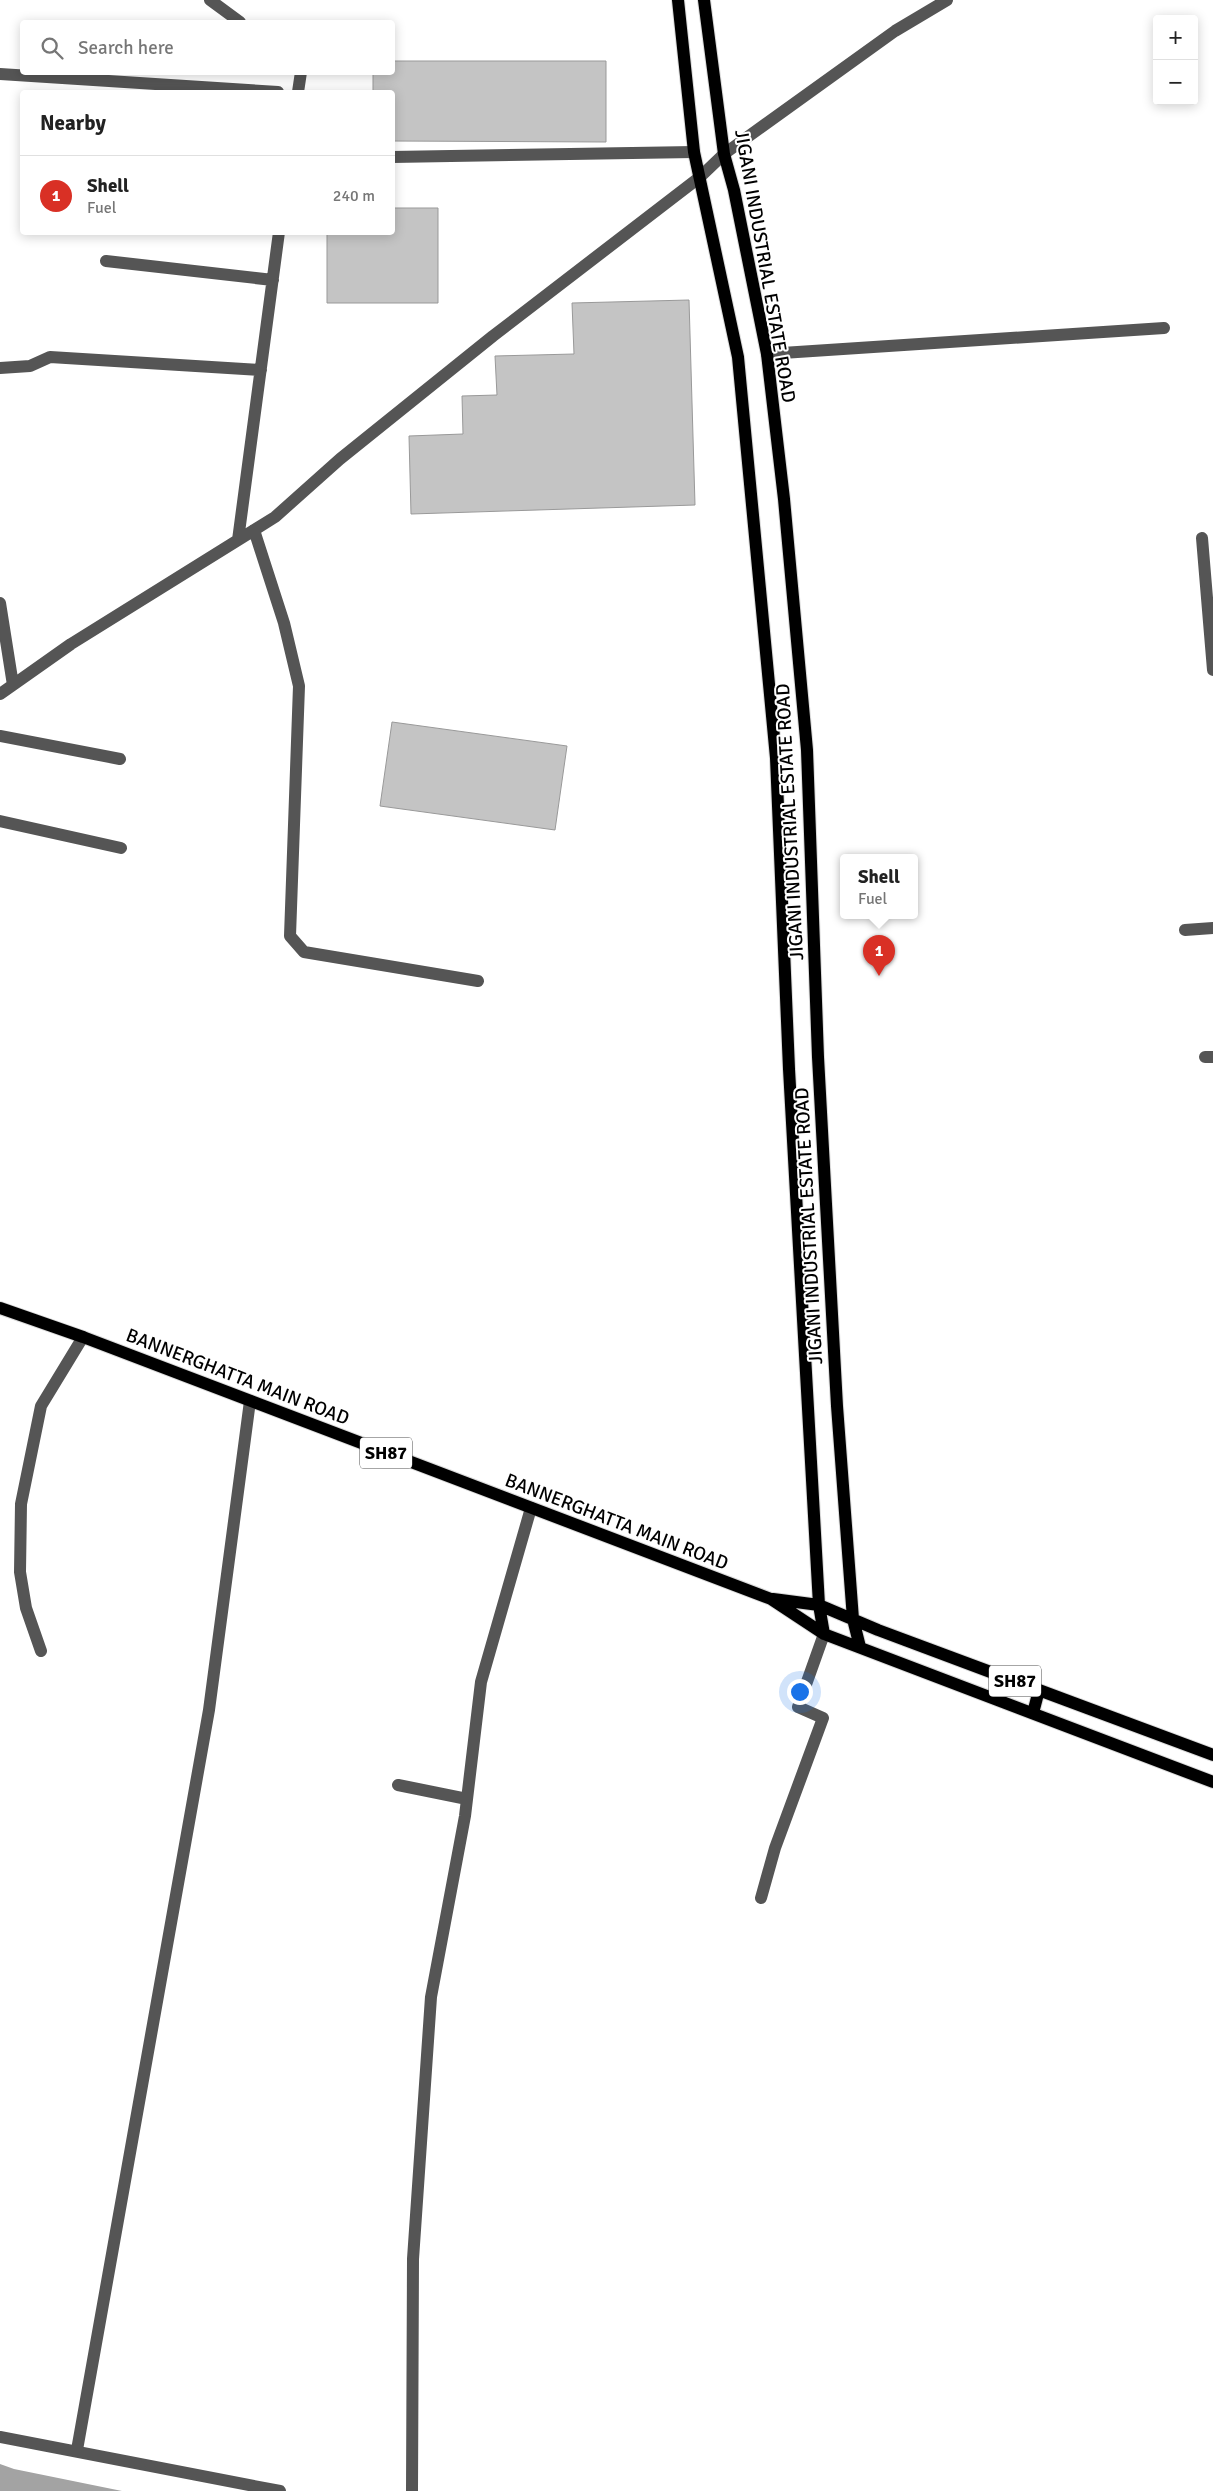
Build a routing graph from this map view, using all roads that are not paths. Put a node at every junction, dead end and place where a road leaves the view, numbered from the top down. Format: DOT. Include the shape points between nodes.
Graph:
graph roads {
  1 [pos="210,0"];
  2 [pos="678,0"];
  3 [pos="704,0"];
  4 [pos="947,0"];
  5 [pos="237,20"];
  6 [pos="0,74"];
  7 [pos="301,75"];
  8 [pos="247,90"];
  9 [pos="298,90"];
  10 [pos="694,152"];
  11 [pos="724,154"];
  12 [pos="395,157"];
  13 [pos="700,178"];
  14 [pos="279,235"];
  15 [pos="106,261"];
  16 [pos="273,280"];
  17 [pos="1164,328"];
  18 [pos="767,354"];
  19 [pos="0,368"];
  20 [pos="261,370"];
  21 [pos="254,530"];
  22 [pos="1202,538"];
  23 [pos="238,540"];
  24 [pos="0,603"];
  25 [pos="1213,670"];
  26 [pos="13,685"];
  27 [pos="0,694"];
  28 [pos="0,736"];
  29 [pos="120,759"];
  30 [pos="0,821"];
  31 [pos="121,848"];
  32 [pos="1213,928"];
  33 [pos="1185,930"];
  34 [pos="478,981"];
  35 [pos="0,1308"];
  36 [pos="83,1337"];
  37 [pos="250,1401"];
  38 [pos="531,1508"];
  39 [pos="771,1599"];
  40 [pos="819,1605"];
  41 [pos="853,1619"];
  42 [pos="824,1634"];
  43 [pos="860,1647"];
  44 [pos="41,1651"];
  45 [pos="1039,1690"];
  46 [pos="1032,1713"];
  47 [pos="1213,1755"];
  48 [pos="1213,1782"];
  49 [pos="398,1785"];
  50 [pos="467,1798"];
  51 [pos="761,1898"];
  52 [pos="0,2437"];
  53 [pos="77,2450"];
  54 [pos="280,2491"];
  55 [pos="412,2491"];
  1 -- 5 [label="street"];
  2 -- 10 [label="main road, JIGANI INDUSTRIAL ESTATE ROAD"];
  3 -- 11 [label="main road, JIGANI INDUSTRIAL ESTATE ROAD"];
  4 -- 11 [label="street" via="896,31"];
  6 -- 8 [label="street"];
  7 -- 9 [label="street"];
  10 -- 12 [label="street"];
  10 -- 13 [label="main road, JIGANI INDUSTRIAL ESTATE ROAD"];
  11 -- 13 [label="street"];
  11 -- 18 [label="main road, JIGANI INDUSTRIAL ESTATE ROAD"];
  13 -- 21 [label="street" via="493,336 340,459 275,517"];
  13 -- 40 [label="main road, JIGANI INDUSTRIAL ESTATE ROAD" via="738,357 776,758"];
  14 -- 16 [label="street"];
  15 -- 16 [label="street"];
  16 -- 20 [label="street"];
  17 -- 18 [label="street"];
  18 -- 41 [label="main road, JIGANI INDUSTRIAL ESTATE ROAD" via="807,750 834,1366"];
  19 -- 20 [label="street" via="30,366 50,357"];
  20 -- 23 [label="street"];
  21 -- 23 [label="street"];
  21 -- 34 [label="street" via="284,623 299,686 290,936 304,952"];
  22 -- 25 [label="street"];
  23 -- 26 [label="street" via="71,644"];
  24 -- 26 [label="street"];
  26 -- 27 [label="street"];
  28 -- 29 [label="street"];
  30 -- 31 [label="street"];
  32 -- 33 [label="street"];
  35 -- 36 [label="main road, BANNERGHATTA MAIN ROAD / SH87"];
  36 -- 37 [label="main road, BANNERGHATTA MAIN ROAD / SH87"];
  36 -- 44 [label="street" via="41,1406 21,1504 20,1572 26,1608"];
  37 -- 38 [label="main road, BANNERGHATTA MAIN ROAD / SH87"];
  37 -- 53 [label="street" via="209,1710"];
  38 -- 39 [label="main road, BANNERGHATTA MAIN ROAD / SH87"];
  38 -- 50 [label="street" via="481,1682"];
  39 -- 40 [label="main road, BANNERGHATTA MAIN ROAD / SH87"];
  39 -- 42 [label="main road, BANNERGHATTA MAIN ROAD / SH87"];
  40 -- 41 [label="main road, BANNERGHATTA MAIN ROAD / SH87"];
  40 -- 42 [label="main road, JIGANI INDUSTRIAL ESTATE ROAD"];
  41 -- 43 [label="main road, JIGANI INDUSTRIAL ESTATE ROAD"];
  41 -- 45 [label="main road, BANNERGHATTA MAIN ROAD / SH87"];
  42 -- 43 [label="main road, BANNERGHATTA MAIN ROAD / SH87"];
  42 -- 51 [label="street" via="798,1707 823,1718 775,1848"];
  43 -- 46 [label="main road, BANNERGHATTA MAIN ROAD / SH87"];
  45 -- 46 [label="main road"];
  45 -- 47 [label="main road, BANNERGHATTA MAIN ROAD / SH87"];
  46 -- 48 [label="main road, BANNERGHATTA MAIN ROAD / SH87"];
  49 -- 50 [label="street"];
  50 -- 55 [label="street" via="431,1997 413,2259"];
  52 -- 53 [label="street"];
  53 -- 54 [label="street"];
}
